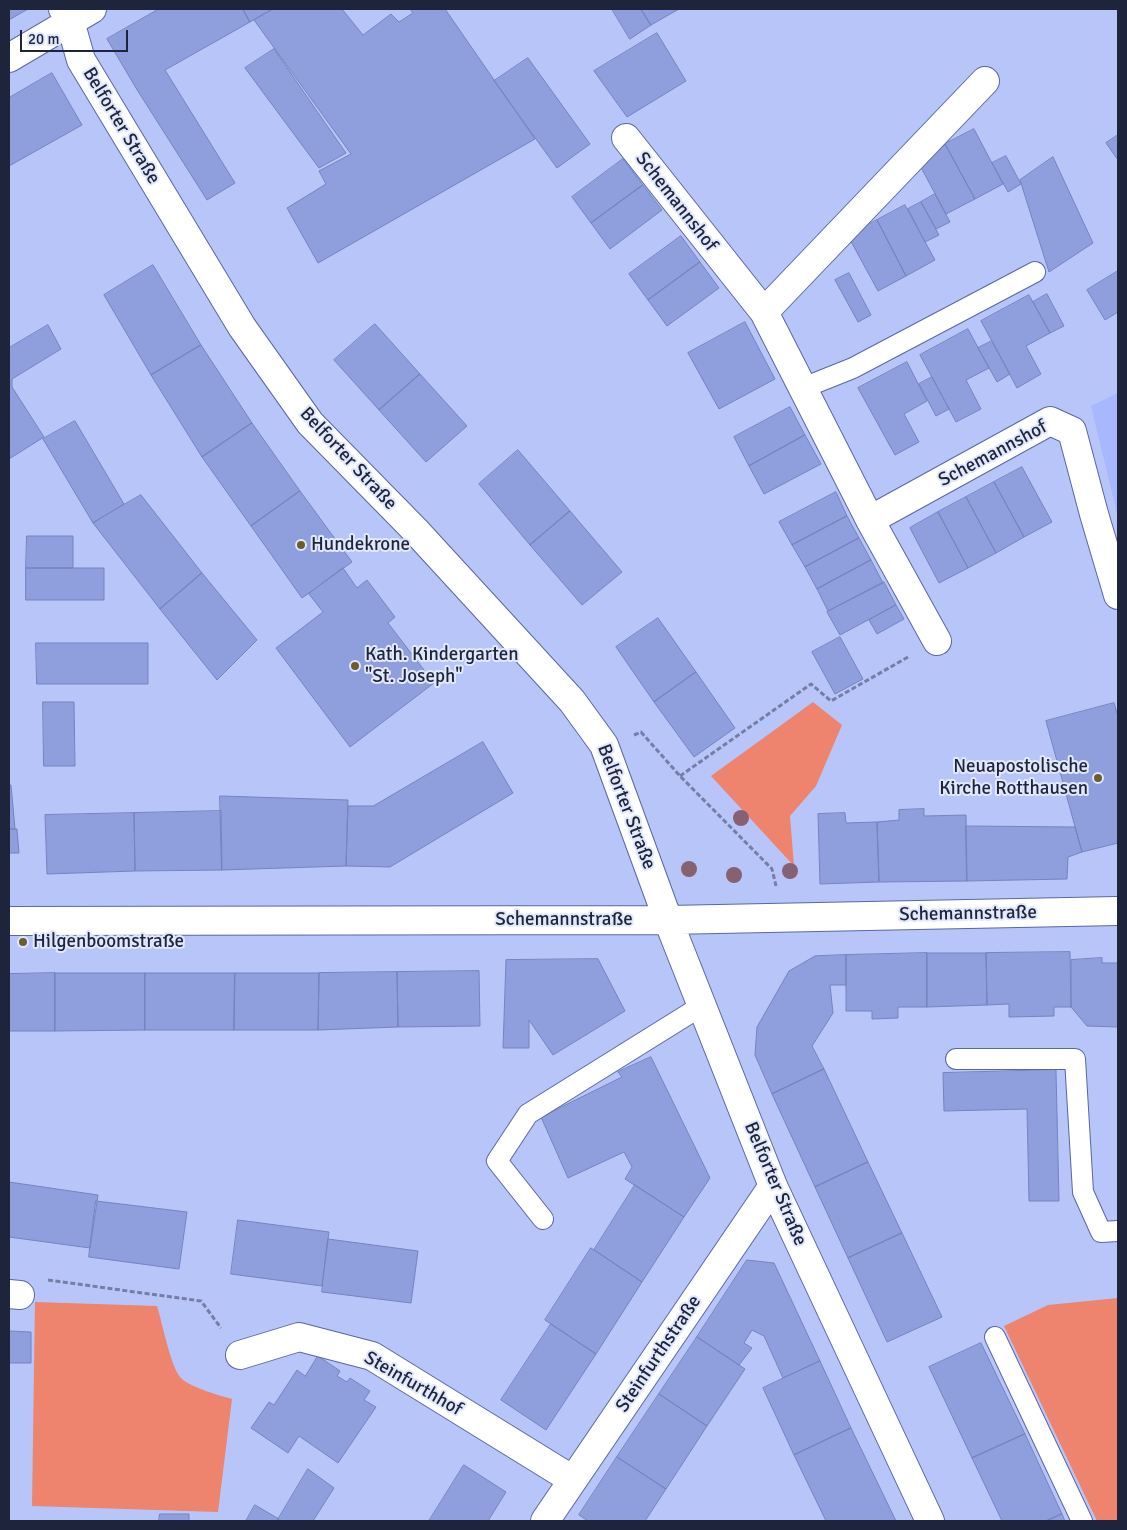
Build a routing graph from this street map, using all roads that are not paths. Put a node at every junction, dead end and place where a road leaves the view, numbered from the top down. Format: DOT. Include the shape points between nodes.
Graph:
graph roads {
  1 [pos="75,13"];
  2 [pos="9,58"];
  3 [pos="985,81"];
  4 [pos="626,138"];
  5 [pos="1035,272"];
  6 [pos="764,312"];
  7 [pos="802,388"];
  8 [pos="870,520"];
  9 [pos="1118,595"];
  10 [pos="937,641"];
  11 [pos="1118,911"];
  12 [pos="668,920"];
  13 [pos="9,921"];
  14 [pos="703,1005"];
  15 [pos="956,1059"];
  16 [pos="773,1186"];
  17 [pos="543,1219"];
  18 [pos="1118,1231"];
  19 [pos="995,1337"];
  20 [pos="240,1355"];
  21 [pos="573,1480"];
  22 [pos="545,1521"];
  23 [pos="930,1521"];
  24 [pos="1082,1521"];
  1 -- 2 [label="street"];
  1 -- 12 [label="street, Belforter Straße" via="81,60 242,327 310,423 415,530 572,701 604,745"];
  3 -- 6 [label="street"];
  4 -- 6 [label="street, Schemannshof"];
  5 -- 7 [label="lane" via="853,368"];
  6 -- 7 [label="street, Schemannshof"];
  7 -- 8 [label="street, Schemannshof"];
  8 -- 9 [label="street, Schemannshof" via="1050,421 1072,432"];
  8 -- 10 [label="street, Schemannshof"];
  11 -- 12 [label="street, Schemannstraße"];
  12 -- 13 [label="street, Schemannstraße"];
  12 -- 14 [label="street, Belforter Straße"];
  14 -- 16 [label="street, Belforter Straße"];
  14 -- 17 [label="lane" via="528,1114 497,1161"];
  15 -- 18 [label="lane" via="1075,1059 1083,1192 1102,1232"];
  16 -- 21 [label="street, Steinfurthstraße"];
  16 -- 23 [label="street, Belforter Straße"];
  19 -- 24 [label="lane"];
  20 -- 21 [label="street, Steinfurthhof" via="300,1337 372,1356"];
  21 -- 22 [label="street, Steinfurthstraße"];
}
